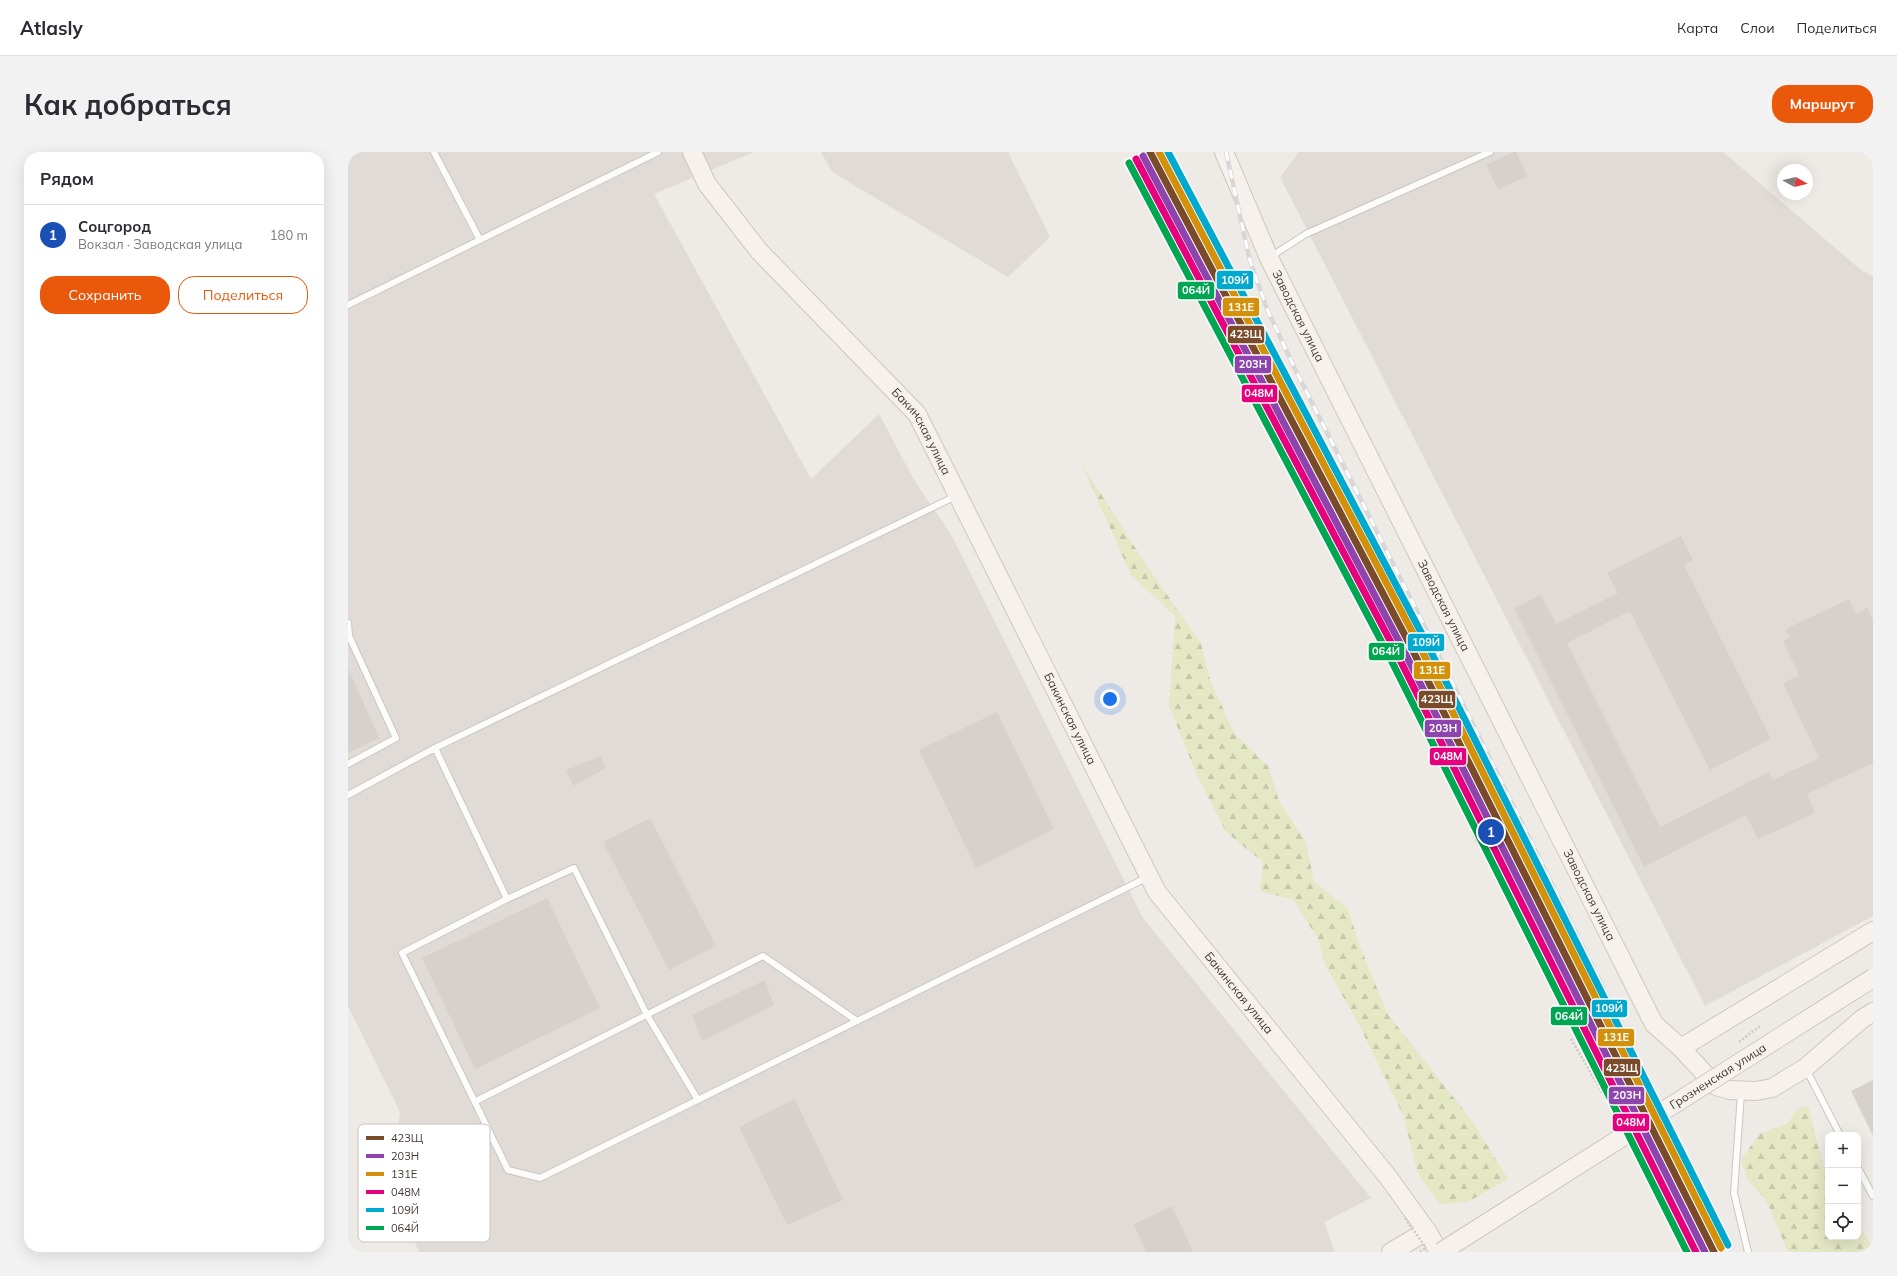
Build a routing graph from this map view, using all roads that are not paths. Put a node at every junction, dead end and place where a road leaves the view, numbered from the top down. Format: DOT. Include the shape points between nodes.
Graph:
graph roads {
  1 [pos="434,152"];
  2 [pos="658,152"];
  3 [pos="692,152"];
  4 [pos="1224,152"];
  5 [pos="1490,152"];
  6 [pos="480,240"];
  7 [pos="1268,258"];
  8 [pos="348,305"];
  9 [pos="957,495"];
  10 [pos="348,623"];
  11 [pos="348,636"];
  12 [pos="435,748"];
  13 [pos="348,764"];
  14 [pos="348,795"];
  15 [pos="1149,876"];
  16 [pos="507,899"];
  17 [pos="1873,931"];
  18 [pos="1873,978"];
  19 [pos="1873,1012"];
  20 [pos="647,1015"];
  21 [pos="857,1021"];
  22 [pos="1681,1048"];
  23 [pos="1805,1068"];
  24 [pos="1741,1091"];
  25 [pos="698,1100"];
  26 [pos="476,1101"];
  27 [pos="487,1124"];
  28 [pos="490,1131"];
  29 [pos="1838,1132"];
  30 [pos="1861,1174"];
  31 [pos="1873,1196"];
  32 [pos="1427,1231"];
  33 [pos="1435,1251"];
  34 [pos="1391,1252"];
  35 [pos="1748,1252"];
  1 -- 6 [label="lane"];
  2 -- 6 [label="lane"];
  3 -- 9 [label="street, Бакинская улица" via="707,184 759,252 917,414"];
  4 -- 7 [label="street, Заводская улица"];
  5 -- 7 [label="lane" via="1306,234"];
  6 -- 8 [label="lane"];
  7 -- 22 [label="street, Заводская улица" via="1654,1024"];
  9 -- 12 [label="lane"];
  9 -- 15 [label="street, Бакинская улица"];
  10 -- 11 [label="lane"];
  11 -- 13 [label="lane" via="396,738"];
  12 -- 14 [label="lane"];
  12 -- 16 [label="lane"];
  15 -- 21 [label="lane"];
  15 -- 32 [label="street, Бакинская улица" via="1157,892 1388,1177"];
  16 -- 20 [label="lane" via="574,868"];
  16 -- 26 [label="lane" via="402,953"];
  17 -- 22 [label="street"];
  18 -- 33 [label="street, Грозненская улица, bridge"];
  19 -- 23 [label="street, Заводская улица"];
  20 -- 21 [label="lane" via="763,956"];
  20 -- 25 [label="lane"];
  20 -- 26 [label="lane"];
  21 -- 25 [label="lane"];
  22 -- 24 [label="street, Заводская улица" via="1716,1086"];
  23 -- 24 [label="street, Заводская улица" via="1772,1088"];
  23 -- 29 [label="lane"];
  24 -- 35 [label="lane" via="1734,1193"];
  25 -- 28 [label="lane" via="540,1178 508,1170"];
  26 -- 27 [label="lane"];
  30 -- 31 [label="lane"];
  32 -- 33 [label="street, Бакинская улица"];
  32 -- 34 [label="street"];
}
